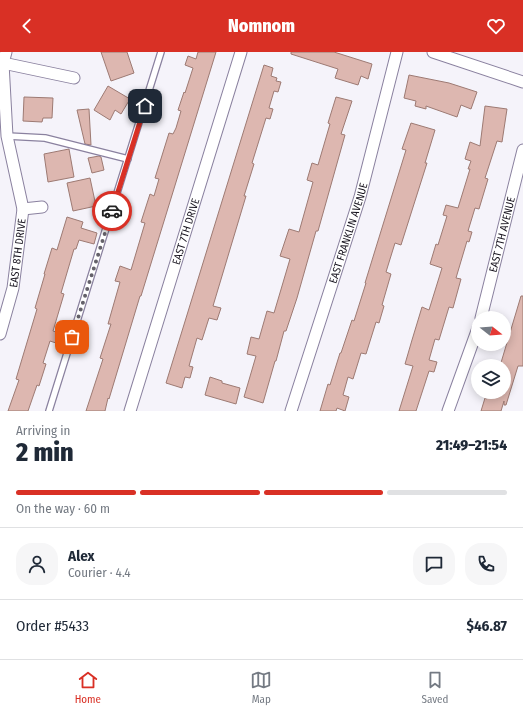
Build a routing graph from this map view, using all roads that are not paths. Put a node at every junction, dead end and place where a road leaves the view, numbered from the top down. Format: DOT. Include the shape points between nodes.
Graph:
graph roads {
  1 [pos="6,52"];
  2 [pos="162,52"];
  3 [pos="241,52"];
  4 [pos="397,52"];
  5 [pos="432,52"];
  6 [pos="3,63"];
  7 [pos="74,78"];
  8 [pos="523,82"];
  9 [pos="7,136"];
  10 [pos="523,150"];
  11 [pos="128,159"];
  12 [pos="42,206"];
  13 [pos="23,209"];
  14 [pos="483,311"];
  15 [pos="0,334"];
  16 [pos="471,347"];
  17 [pos="49,411"];
  18 [pos="130,411"];
  19 [pos="291,411"];
  20 [pos="448,411"];
  1 -- 6 [label="street, EAST 8TH DRIVE"];
  2 -- 11 [label="lane"];
  3 -- 18 [label="street, EAST 7TH DRIVE"];
  4 -- 19 [label="street, EAST FRANKLIN AVENUE" via="360,197"];
  5 -- 8 [label="street"];
  6 -- 7 [label="street"];
  6 -- 9 [label="street, EAST 8TH DRIVE"];
  9 -- 11 [label="lane" via="45,138"];
  9 -- 13 [label="street, EAST 8TH DRIVE"];
  10 -- 14 [label="street, EAST 7TH AVENUE"];
  11 -- 17 [label="lane"];
  12 -- 13 [label="street"];
  13 -- 15 [label="street, EAST 8TH DRIVE" via="13,288"];
  16 -- 20 [label="street"];
}
